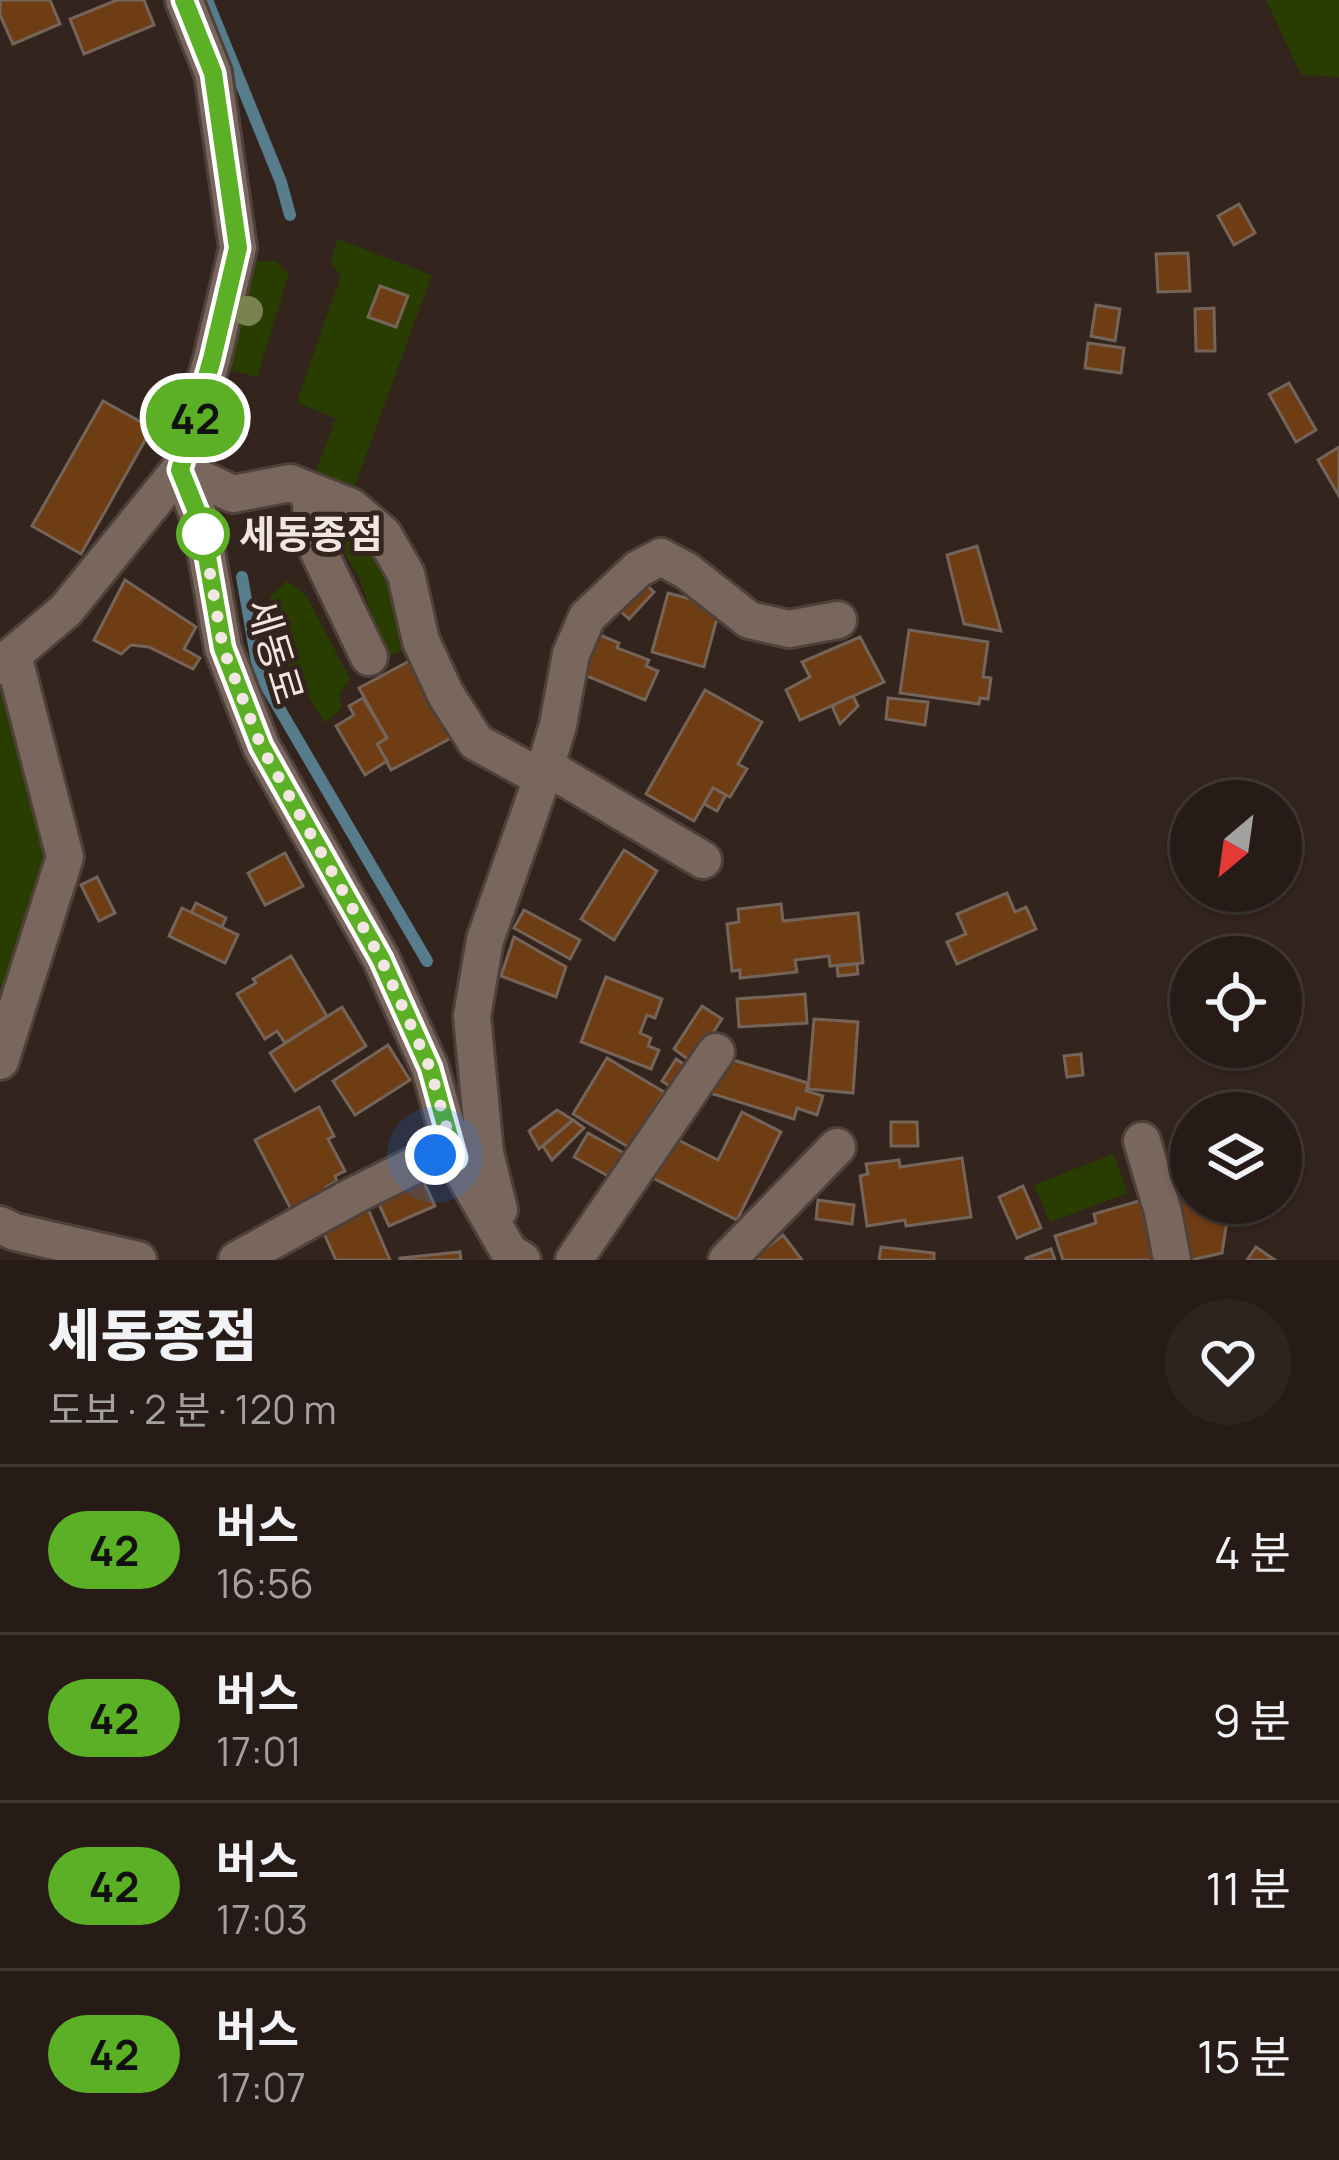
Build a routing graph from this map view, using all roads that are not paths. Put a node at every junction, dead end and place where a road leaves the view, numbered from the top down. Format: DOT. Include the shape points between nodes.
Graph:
graph roads {
  1 [pos="184,0"];
  2 [pos="180,470"];
  3 [pos="310,491"];
  4 [pos="838,620"];
  5 [pos="369,657"];
  6 [pos="7,661"];
  7 [pos="544,772"];
  8 [pos="704,860"];
  9 [pos="716,1052"];
  10 [pos="0,1061"];
  11 [pos="1142,1141"];
  12 [pos="837,1147"];
  13 [pos="455,1158"];
  14 [pos="0,1226"];
  15 [pos="513,1257"];
  16 [pos="139,1260"];
  17 [pos="237,1260"];
  18 [pos="574,1260"];
  19 [pos="727,1260"];
  20 [pos="1172,1260"];
  1 -- 2 [label="street" via="213,73 238,248"];
  2 -- 3 [label="street" via="233,494 290,483"];
  2 -- 6 [label="street" via="66,610"];
  2 -- 13 [label="street, 세동로" via="201,522 223,648 261,746 381,959 430,1068"];
  3 -- 5 [label="street" via="314,542"];
  3 -- 7 [label="street" via="351,507 383,534 406,574 421,641 476,742"];
  4 -- 7 [label="street, 세동로" via="789,629 749,620 661,557 638,568 587,617"];
  6 -- 10 [label="street" via="65,857"];
  7 -- 8 [label="street"];
  7 -- 15 [label="street, 세동로" via="485,940 472,1016 485,1153"];
  9 -- 18 [label="street"];
  11 -- 20 [label="street"];
  12 -- 19 [label="street"];
  13 -- 15 [label="street, 세동로"];
  13 -- 17 [label="street" via="435,1155"];
  14 -- 16 [label="street"];
}
